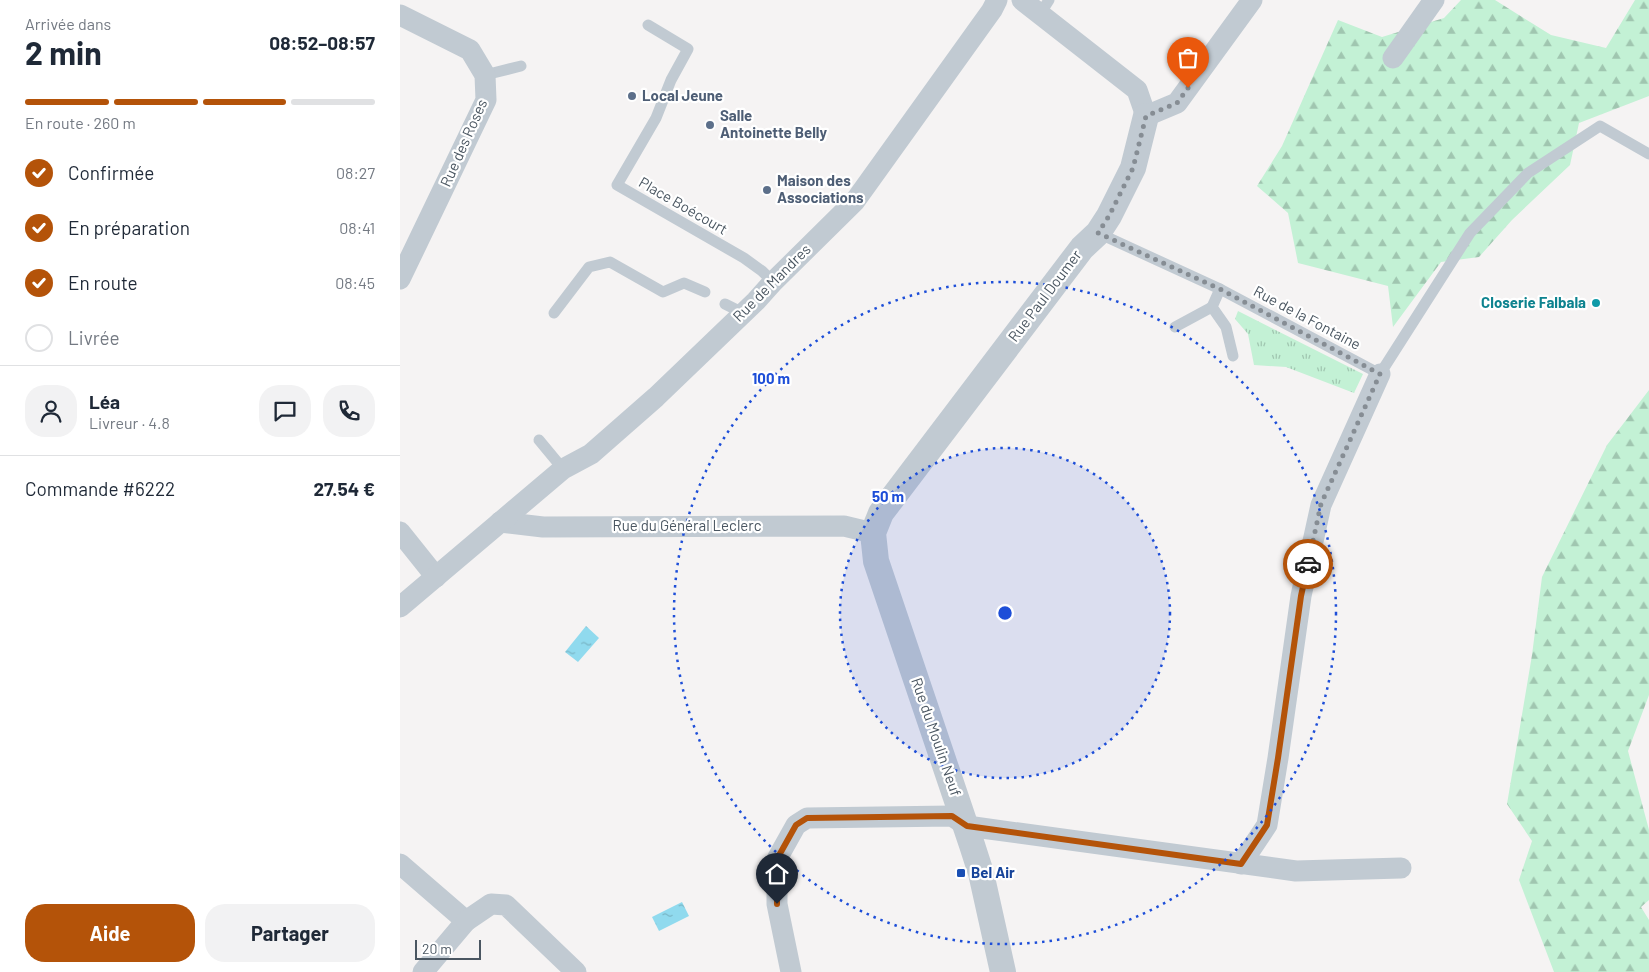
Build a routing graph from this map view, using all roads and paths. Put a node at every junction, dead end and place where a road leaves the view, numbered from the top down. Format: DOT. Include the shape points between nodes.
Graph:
graph roads {
  1 [pos="997,0"];
  2 [pos="1022,0"];
  3 [pos="1252,0"];
  4 [pos="1434,0"];
  5 [pos="1044,7"];
  6 [pos="400,15"];
  7 [pos="648,25"];
  8 [pos="1392,58"];
  9 [pos="521,66"];
  10 [pos="485,75"];
  11 [pos="1146,116"];
  12 [pos="1649,154"];
  13 [pos="1098,233"];
  14 [pos="400,279"];
  15 [pos="773,282"];
  16 [pos="1220,289"];
  17 [pos="704,292"];
  18 [pos="1212,307"];
  19 [pos="554,313"];
  20 [pos="1175,327"];
  21 [pos="1233,356"];
  22 [pos="1380,374"];
  23 [pos="539,440"];
  24 [pos="563,469"];
  25 [pos="500,522"];
  26 [pos="400,532"];
  27 [pos="873,533"];
  28 [pos="436,577"];
  29 [pos="400,607"];
  30 [pos="967,826"];
  31 [pos="400,864"];
  32 [pos="1241,864"];
  33 [pos="1401,868"];
  34 [pos="466,922"];
  35 [pos="423,972"];
  36 [pos="576,972"];
  37 [pos="791,972"];
  38 [pos="1003,972"];
  1 -- 15 [label="street, Rue de Mandres" via="855,201"];
  2 -- 5 [label="street"];
  3 -- 11 [label="street" via="1177,103"];
  4 -- 8 [label="street"];
  5 -- 11 [label="street" via="1137,90"];
  6 -- 10 [label="street, Rue des Roses" via="470,50"];
  7 -- 15 [label="lane, Place Boécourt" via="688,49 656,118 617,185 744,258"];
  9 -- 10 [label="lane"];
  10 -- 14 [label="street, Rue des Roses" via="486,100"];
  11 -- 13 [label="street, Rue Paul Doumer" via="1133,168"];
  12 -- 22 [label="lane" via="1600,126 1528,173 1470,233"];
  13 -- 16 [label="lane, Rue de la Fontaine"];
  13 -- 27 [label="street, Rue Paul Doumer" via="1082,248 899,490 881,514"];
  15 -- 24 [label="street, Rue de Mandres" via="756,301 734,308 656,397 591,454"];
  16 -- 18 [label="lane"];
  16 -- 22 [label="lane, Rue de la Fontaine"];
  17 -- 19 [label="lane" via="684,284 663,292 610,262 589,267"];
  18 -- 20 [label="lane"];
  18 -- 21 [label="lane" via="1226,327"];
  22 -- 32 [label="street" via="1321,504 1301,596 1267,825"];
  23 -- 24 [label="lane"];
  24 -- 25 [label="street, Rue de Mandres"];
  25 -- 27 [label="street, Rue du Général Leclerc" via="543,526 844,526"];
  25 -- 28 [label="street, Rue de Mandres"];
  26 -- 28 [label="street"];
  27 -- 30 [label="street, Rue du Moulin Neuf" via="876,561"];
  28 -- 29 [label="street, Rue de Mandres"];
  30 -- 32 [label="street"];
  30 -- 37 [label="street" via="952,816 807,818 796,825 777,859 777,904"];
  30 -- 38 [label="street, Rue du Moulin Neuf"];
  31 -- 34 [label="street"];
  32 -- 33 [label="street" via="1296,871"];
  34 -- 35 [label="street"];
  34 -- 36 [label="street" via="491,904 506,905"];
}
